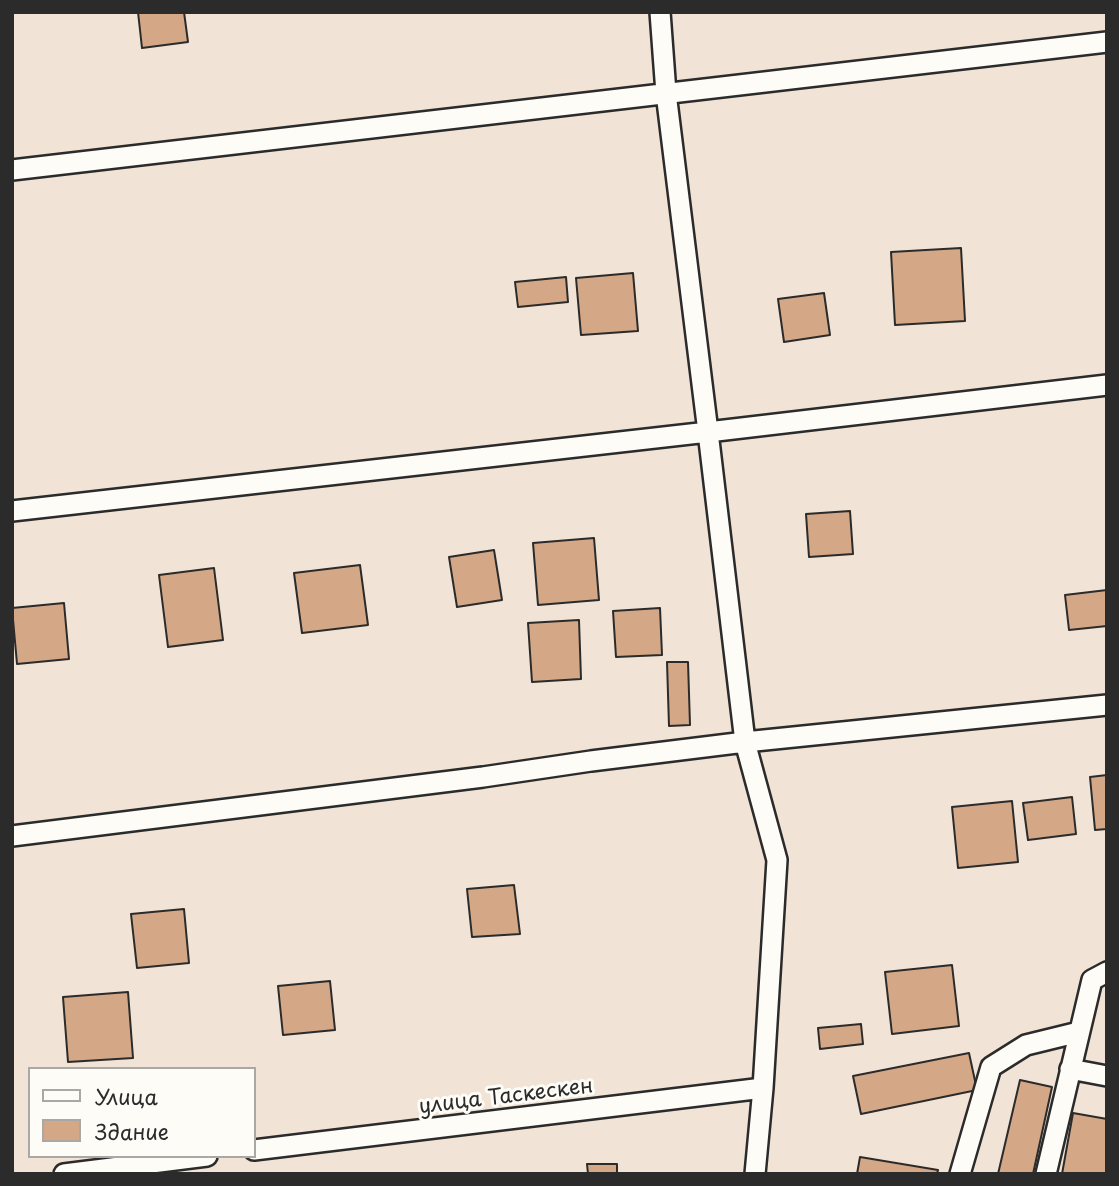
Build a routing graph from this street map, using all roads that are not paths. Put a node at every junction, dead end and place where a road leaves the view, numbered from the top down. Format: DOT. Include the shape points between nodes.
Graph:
graph roads {
  1 [pos="660,12"];
  2 [pos="1107,41"];
  3 [pos="666,93"];
  4 [pos="12,170"];
  5 [pos="1107,385"];
  6 [pos="708,432"];
  7 [pos="12,511"];
  8 [pos="1107,705"];
  9 [pos="745,742"];
  10 [pos="12,836"];
  11 [pos="1107,972"];
  12 [pos="1079,1032"];
  13 [pos="1070,1069"];
  14 [pos="1107,1076"];
  15 [pos="763,1088"];
  16 [pos="256,1150"];
  17 [pos="191,1158"];
  18 [pos="64,1174"];
  19 [pos="755,1174"];
  20 [pos="960,1174"];
  21 [pos="1046,1174"];
  1 -- 3 [label="street"];
  2 -- 3 [label="street"];
  3 -- 4 [label="street"];
  3 -- 6 [label="street"];
  5 -- 6 [label="street"];
  6 -- 7 [label="street"];
  6 -- 9 [label="street"];
  8 -- 9 [label="street"];
  9 -- 10 [label="street"];
  9 -- 15 [label="street" via="777,860"];
  11 -- 12 [label="street" via="1092,981"];
  12 -- 13 [label="street"];
  12 -- 20 [label="street" via="1026,1045 991,1067"];
  13 -- 14 [label="street"];
  13 -- 21 [label="street"];
  15 -- 16 [label="street, улица Таскескен"];
  15 -- 19 [label="street"];
  17 -- 18 [label="street"];
}
